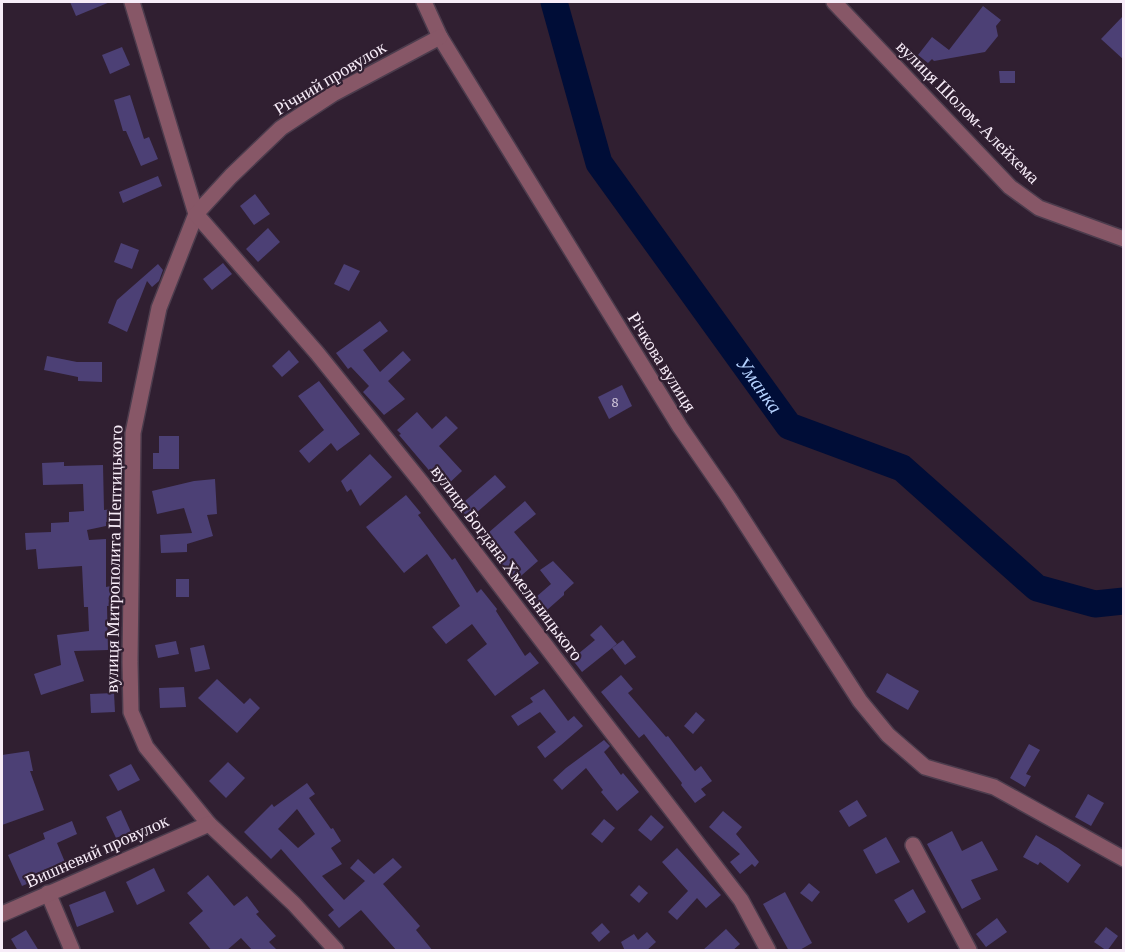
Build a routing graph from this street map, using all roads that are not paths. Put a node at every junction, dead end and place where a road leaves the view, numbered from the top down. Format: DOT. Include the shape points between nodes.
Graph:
graph roads {
  1 [pos="132,2"];
  2 [pos="424,2"];
  3 [pos="834,2"];
  4 [pos="440,37"];
  5 [pos="196,214"];
  6 [pos="1124,239"];
  7 [pos="209,824"];
  8 [pos="913,845"];
  9 [pos="1124,859"];
  10 [pos="48,893"];
  11 [pos="2,914"];
  12 [pos="72,951"];
  13 [pos="336,951"];
  14 [pos="768,951"];
  15 [pos="969,951"];
  1 -- 5 [label="street"];
  2 -- 4 [label="street, Річкова вулиця"];
  3 -- 6 [label="street, вулиця Шолом-Алейхема" via="1010,187 1039,208"];
  4 -- 5 [label="street, Річний провулок" via="333,94 281,128"];
  4 -- 9 [label="street, Річкова вулиця" via="680,427 860,701 888,735 925,767 994,787"];
  5 -- 7 [label="street, вулиця Митрополита Шептицького" via="159,308 134,433 131,712 146,747"];
  5 -- 14 [label="street, вулиця Богдана Хмельницького" via="317,353 425,487 741,900"];
  7 -- 10 [label="street, Вишневий провулок"];
  7 -- 13 [label="street, вулиця Митрополита Шептицького" via="294,904"];
  8 -- 15 [label="street"];
  10 -- 11 [label="street, Вишневий провулок"];
  10 -- 12 [label="street"];
}
